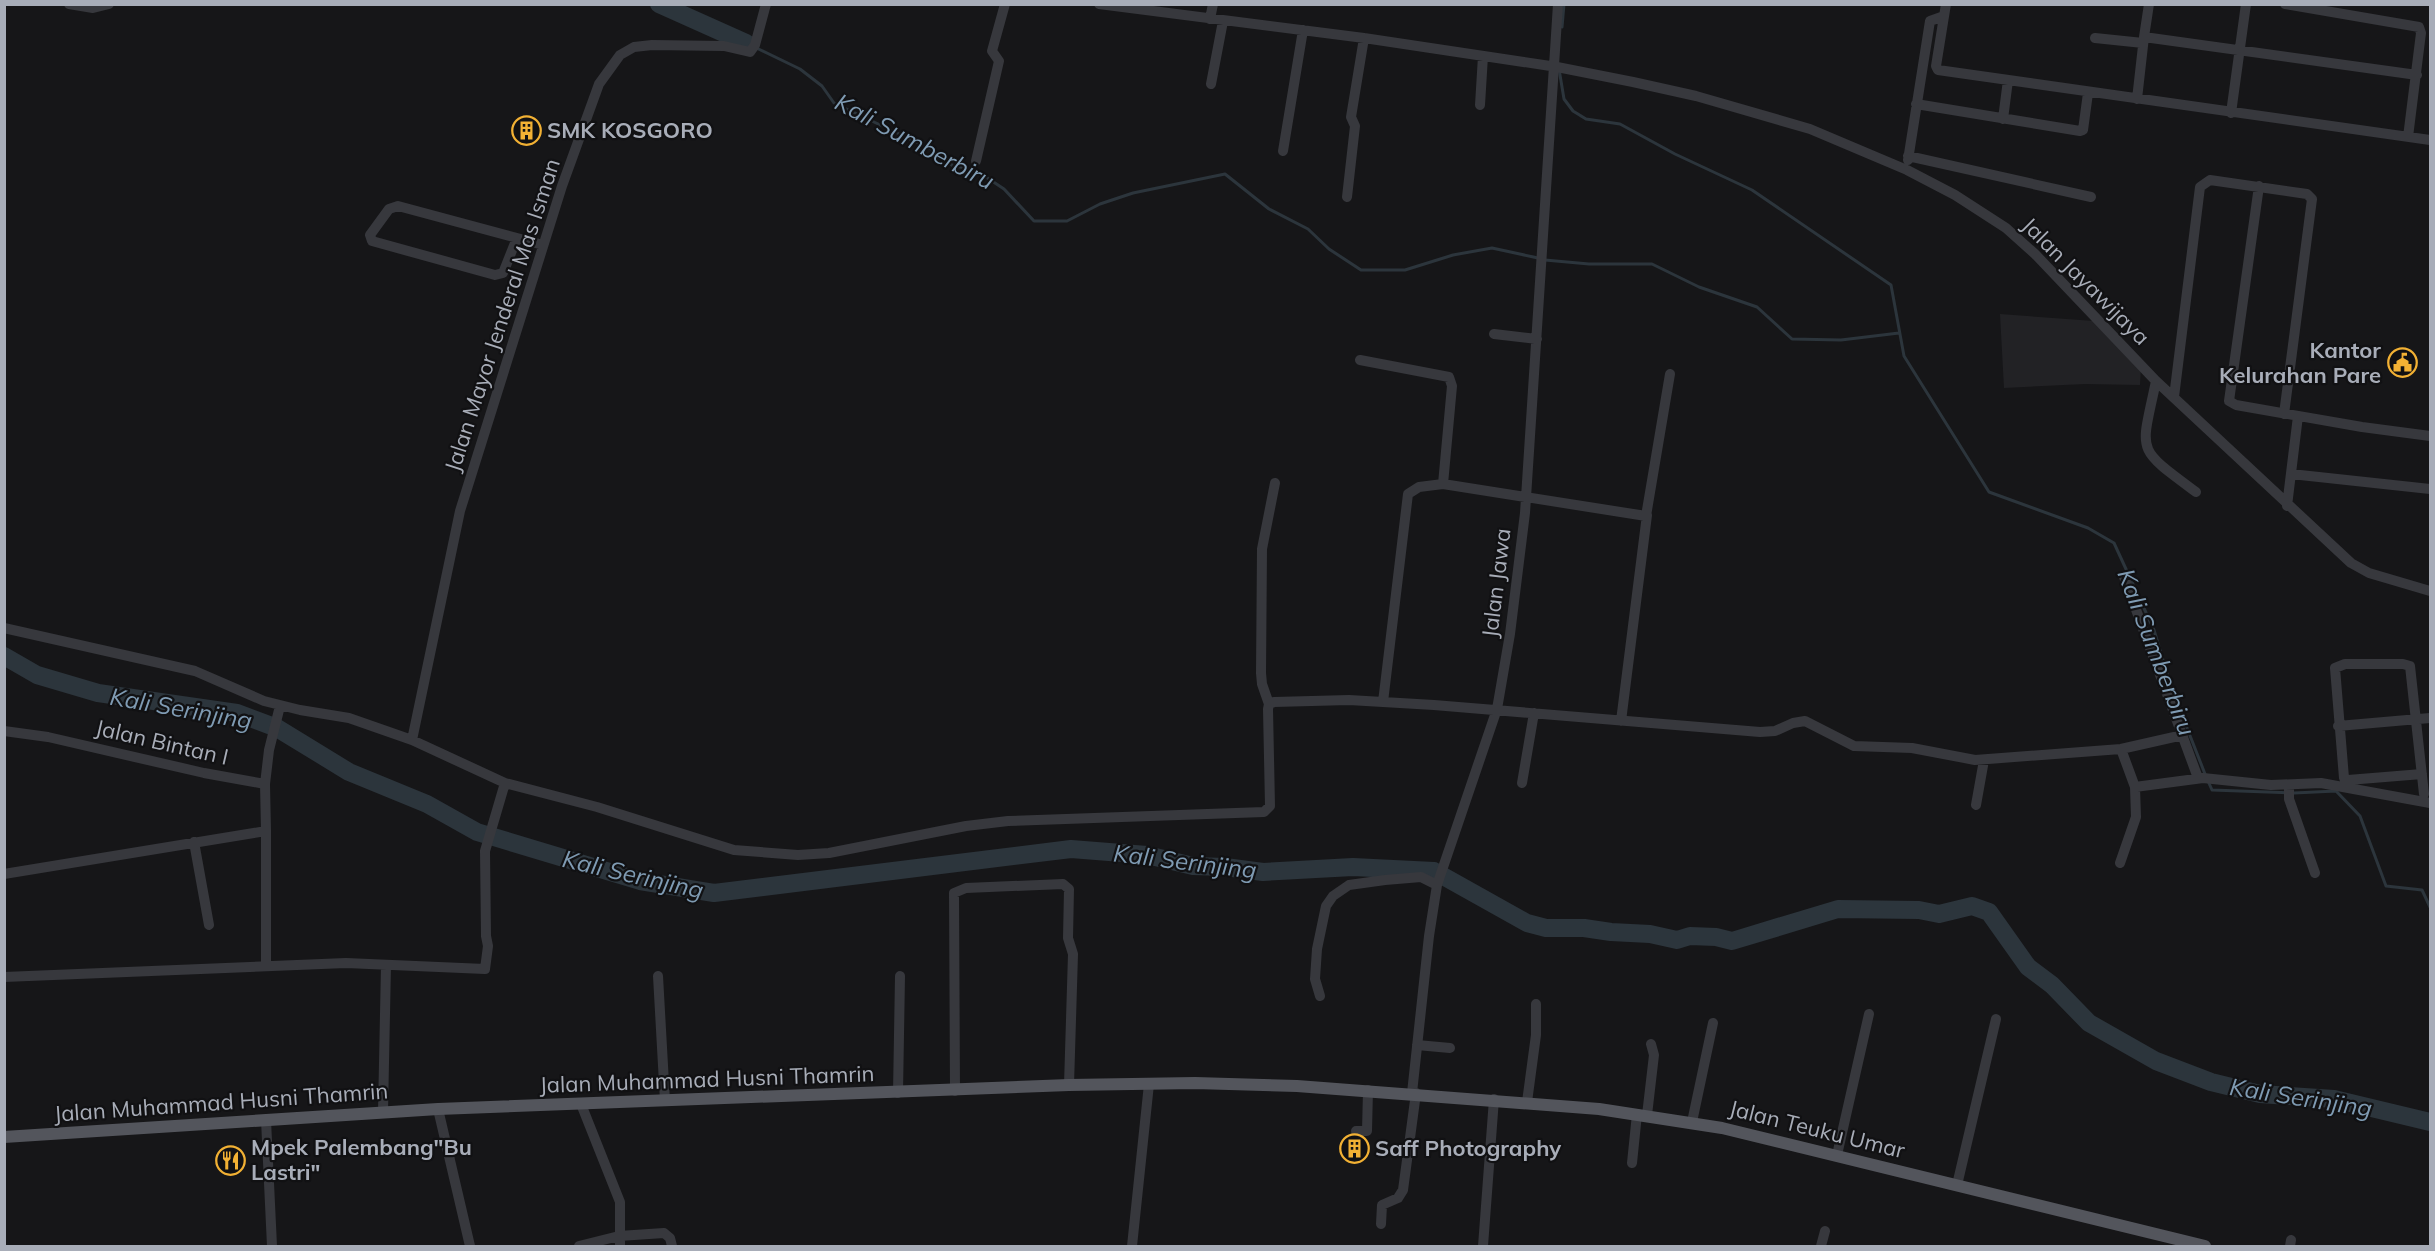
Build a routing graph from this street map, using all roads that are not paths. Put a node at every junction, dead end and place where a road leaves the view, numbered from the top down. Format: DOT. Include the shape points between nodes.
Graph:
graph roads {
  1 [pos="69,4"];
  2 [pos="109,4"];
  3 [pos="766,4"];
  4 [pos="1005,4"];
  5 [pos="1100,4"];
  6 [pos="1213,4"];
  7 [pos="1558,4"];
  8 [pos="1946,4"];
  9 [pos="2149,4"];
  10 [pos="2246,4"];
  11 [pos="2285,4"];
  12 [pos="1944,16"];
  13 [pos="1210,19"];
  14 [pos="1223,21"];
  15 [pos="1303,30"];
  16 [pos="1364,38"];
  17 [pos="2095,38"];
  18 [pos="2144,40"];
  19 [pos="2425,41"];
  20 [pos="2240,50"];
  21 [pos="1483,56"];
  22 [pos="1558,67"];
  23 [pos="2417,75"];
  24 [pos="2008,80"];
  25 [pos="1211,84"];
  26 [pos="2088,93"];
  27 [pos="2137,99"];
  28 [pos="1916,104"];
  29 [pos="1480,105"];
  30 [pos="2231,113"];
  31 [pos="2003,119"];
  32 [pos="2408,137"];
  33 [pos="2430,140"];
  34 [pos="1283,151"];
  35 [pos="1908,156"];
  36 [pos="976,161"];
  37 [pos="1907,170"];
  38 [pos="2259,186"];
  39 [pos="1347,196"];
  40 [pos="2091,197"];
  41 [pos="517,238"];
  42 [pos="543,245"];
  43 [pos="1494,334"];
  44 [pos="1537,339"];
  45 [pos="1360,360"];
  46 [pos="1670,374"];
  47 [pos="2156,381"];
  48 [pos="2174,397"];
  49 [pos="2284,414"];
  50 [pos="2298,416"];
  51 [pos="2430,436"];
  52 [pos="2291,474"];
  53 [pos="1275,483"];
  54 [pos="1443,484"];
  55 [pos="2430,489"];
  56 [pos="2196,492"];
  57 [pos="1526,498"];
  58 [pos="2287,506"];
  59 [pos="1647,515"];
  60 [pos="2124,577"];
  61 [pos="2430,591"];
  62 [pos="4,628"];
  63 [pos="1383,702"];
  64 [pos="1269,704"];
  65 [pos="280,706"];
  66 [pos="1497,709"];
  67 [pos="1534,713"];
  68 [pos="2430,718"];
  69 [pos="2418,720"];
  70 [pos="1621,721"];
  71 [pos="2338,726"];
  72 [pos="4,731"];
  73 [pos="2183,735"];
  74 [pos="412,740"];
  75 [pos="2121,749"];
  76 [pos="1984,760"];
  77 [pos="2422,774"];
  78 [pos="2205,778"];
  79 [pos="1522,783"];
  80 [pos="265,784"];
  81 [pos="503,787"];
  82 [pos="2135,787"];
  83 [pos="2289,792"];
  84 [pos="2427,798"];
  85 [pos="1976,805"];
  86 [pos="266,831"];
  87 [pos="194,842"];
  88 [pos="2120,864"];
  89 [pos="2315,873"];
  90 [pos="4,874"];
  91 [pos="1438,883"];
  92 [pos="209,925"];
  93 [pos="267,965"];
  94 [pos="386,965"];
  95 [pos="658,976"];
  96 [pos="900,976"];
  97 [pos="4,977"];
  98 [pos="1320,996"];
  99 [pos="1536,1004"];
  100 [pos="1869,1014"];
  101 [pos="1996,1019"];
  102 [pos="1713,1023"];
  103 [pos="1651,1044"];
  104 [pos="1417,1045"];
  105 [pos="1450,1048"];
  106 [pos="1149,1084"];
  107 [pos="1069,1085"];
  108 [pos="1368,1090"];
  109 [pos="955,1091"];
  110 [pos="898,1093"];
  111 [pos="1414,1093"];
  112 [pos="1494,1099"];
  113 [pos="665,1101"];
  114 [pos="1527,1102"];
  115 [pos="581,1104"];
  116 [pos="438,1109"];
  117 [pos="383,1112"];
  118 [pos="1642,1114"];
  119 [pos="266,1120"];
  120 [pos="1692,1122"];
  121 [pos="1356,1131"];
  122 [pos="4,1137"];
  123 [pos="1837,1155"];
  124 [pos="1632,1163"];
  125 [pos="1957,1185"];
  126 [pos="1381,1224"];
  127 [pos="1825,1231"];
  128 [pos="620,1241"];
  129 [pos="272,1246"];
  130 [pos="470,1246"];
  131 [pos="579,1246"];
  132 [pos="672,1246"];
  133 [pos="1132,1246"];
  134 [pos="1483,1246"];
  135 [pos="1821,1246"];
  136 [pos="2205,1246"];
  1 -- 2 [label="street" via="93,8"];
  3 -- 42 [label="street, Jalan Mayor Jenderal Mas Isman" via="754,48 747,52 724,46 651,45 634,47 620,55 599,84"];
  4 -- 36 [label="street" via="992,51 999,61"];
  5 -- 13 [label="street, Jalan Jayawijaya"];
  6 -- 13 [label="street"];
  7 -- 22 [label="street, Jalan Jawa"];
  8 -- 12 [label="street"];
  9 -- 18 [label="street"];
  10 -- 20 [label="street"];
  11 -- 19 [label="street" via="2416,25"];
  12 -- 24 [label="street" via="1938,69"];
  12 -- 28 [label="street" via="1930,21"];
  13 -- 14 [label="street, Jalan Jayawijaya"];
  14 -- 15 [label="street, Jalan Jayawijaya"];
  14 -- 25 [label="street"];
  15 -- 16 [label="street, Jalan Jayawijaya"];
  15 -- 34 [label="street"];
  16 -- 21 [label="street, Jalan Jayawijaya"];
  16 -- 39 [label="street" via="1351,117 1356,126"];
  17 -- 18 [label="street"];
  18 -- 20 [label="street"];
  18 -- 27 [label="street"];
  19 -- 23 [label="street"];
  20 -- 23 [label="street"];
  20 -- 30 [label="street"];
  21 -- 22 [label="street, Jalan Jayawijaya"];
  21 -- 29 [label="street"];
  22 -- 37 [label="street, Jalan Jayawijaya" via="1754,112 1810,129"];
  22 -- 44 [label="street, Jalan Jawa"];
  23 -- 32 [label="street"];
  24 -- 26 [label="street"];
  24 -- 31 [label="street"];
  26 -- 27 [label="street"];
  26 -- 31 [label="street" via="2080,131"];
  27 -- 30 [label="street"];
  28 -- 31 [label="street"];
  28 -- 35 [label="street"];
  30 -- 32 [label="street"];
  32 -- 33 [label="street"];
  35 -- 37 [label="street"];
  35 -- 40 [label="street"];
  37 -- 47 [label="street, Jalan Jayawijaya" via="2006,228"];
  38 -- 48 [label="street" via="2210,180 2200,187"];
  38 -- 49 [label="street" via="2307,194 2312,199"];
  38 -- 49 [label="street" via="2228,399 2236,405"];
  41 -- 41 [label="street" via="398,206 389,209 370,237 375,243 499,275"];
  41 -- 42 [label="street"];
  42 -- 74 [label="street, Jalan Mayor Jenderal Mas Isman" via="460,511"];
  43 -- 44 [label="street"];
  44 -- 57 [label="street, Jalan Jawa"];
  45 -- 54 [label="street" via="1449,377 1452,386"];
  46 -- 59 [label="street"];
  47 -- 48 [label="street, Jalan Jayawijaya"];
  47 -- 56 [label="street" via="2145,446 2154,461"];
  48 -- 58 [label="street, Jalan Jayawijaya"];
  49 -- 50 [label="street"];
  50 -- 51 [label="street"];
  50 -- 52 [label="street"];
  52 -- 55 [label="street"];
  52 -- 58 [label="street"];
  53 -- 64 [label="street" via="1262,549 1262,684"];
  54 -- 57 [label="street"];
  54 -- 63 [label="street" via="1419,487 1406,499"];
  57 -- 59 [label="street"];
  57 -- 66 [label="street, Jalan Jawa"];
  58 -- 61 [label="street, Jalan Jayawijaya" via="2351,563 2369,573"];
  59 -- 70 [label="street"];
  60 -- 73 [label="street"];
  62 -- 65 [label="street" via="195,670"];
  63 -- 64 [label="street" via="1301,700"];
  63 -- 66 [label="street"];
  64 -- 81 [label="street" via="1270,806 1264,812 1008,821 798,855 734,850 597,807"];
  65 -- 74 [label="street" via="349,718"];
  65 -- 80 [label="street"];
  66 -- 67 [label="street"];
  66 -- 91 [label="street, Jalan Jawa"];
  67 -- 70 [label="street"];
  67 -- 79 [label="street"];
  68 -- 69 [label="street"];
  69 -- 71 [label="street"];
  69 -- 71 [label="street" via="2409,665 2345,664 2336,666 2333,672"];
  69 -- 77 [label="street"];
  70 -- 76 [label="street" via="1760,732 1805,721 1854,746 1912,748 1957,759"];
  71 -- 77 [label="street" via="2344,778"];
  72 -- 80 [label="street, Jalan Bintan I"];
  73 -- 75 [label="street"];
  73 -- 78 [label="street"];
  74 -- 81 [label="street"];
  75 -- 76 [label="street"];
  75 -- 82 [label="street"];
  76 -- 85 [label="street"];
  77 -- 84 [label="street"];
  78 -- 82 [label="street"];
  78 -- 83 [label="street"];
  80 -- 86 [label="street"];
  81 -- 94 [label="street" via="485,851 487,968"];
  82 -- 88 [label="street" via="2136,817"];
  83 -- 84 [label="street" via="2331,783"];
  83 -- 89 [label="street"];
  86 -- 87 [label="street"];
  86 -- 93 [label="street"];
  87 -- 90 [label="street"];
  87 -- 92 [label="street"];
  91 -- 98 [label="street" via="1421,877 1385,880 1349,885 1333,896 1326,906 1317,949 1315,979"];
  91 -- 104 [label="street, Jalan Jawa"];
  93 -- 94 [label="street"];
  93 -- 97 [label="street"];
  94 -- 117 [label="street"];
  95 -- 113 [label="street"];
  96 -- 110 [label="street"];
  99 -- 114 [label="street"];
  100 -- 123 [label="street"];
  101 -- 125 [label="street"];
  102 -- 120 [label="street"];
  103 -- 118 [label="street" via="1654,1055"];
  104 -- 105 [label="street"];
  104 -- 111 [label="street, Jalan Jawa"];
  106 -- 107 [label="main road, Jalan Muhammad Husni Thamrin"];
  106 -- 108 [label="main road, Jalan Muhammad Husni Thamrin"];
  106 -- 133 [label="street"];
  107 -- 109 [label="main road, Jalan Muhammad Husni Thamrin"];
  107 -- 109 [label="street" via="1073,954 1068,938 1069,890 1064,884 1041,884 966,888 954,893"];
  108 -- 111 [label="main road, Jalan Muhammad Husni Thamrin"];
  108 -- 121 [label="street" via="1367,1131"];
  109 -- 110 [label="main road, Jalan Muhammad Husni Thamrin"];
  110 -- 113 [label="main road, Jalan Muhammad Husni Thamrin"];
  111 -- 112 [label="main road, Jalan Teuku Umar"];
  111 -- 126 [label="street, Jalan Jawa" via="1402,1190 1398,1198 1382,1205"];
  112 -- 114 [label="main road, Jalan Teuku Umar"];
  112 -- 134 [label="street"];
  113 -- 115 [label="main road, Jalan Muhammad Husni Thamrin"];
  114 -- 118 [label="main road, Jalan Teuku Umar"];
  115 -- 116 [label="main road, Jalan Muhammad Husni Thamrin"];
  115 -- 128 [label="street" via="620,1202"];
  116 -- 117 [label="main road, Jalan Muhammad Husni Thamrin"];
  116 -- 130 [label="street"];
  117 -- 119 [label="main road, Jalan Muhammad Husni Thamrin"];
  118 -- 120 [label="main road, Jalan Teuku Umar"];
  118 -- 124 [label="street"];
  119 -- 122 [label="main road, Jalan Muhammad Husni Thamrin"];
  119 -- 129 [label="street"];
  120 -- 123 [label="main road, Jalan Teuku Umar"];
  123 -- 125 [label="main road, Jalan Teuku Umar"];
  125 -- 136 [label="main road, Jalan Teuku Umar"];
  127 -- 135 [label="street"];
  128 -- 131 [label="street"];
  128 -- 132 [label="street" via="664,1233"];
}
